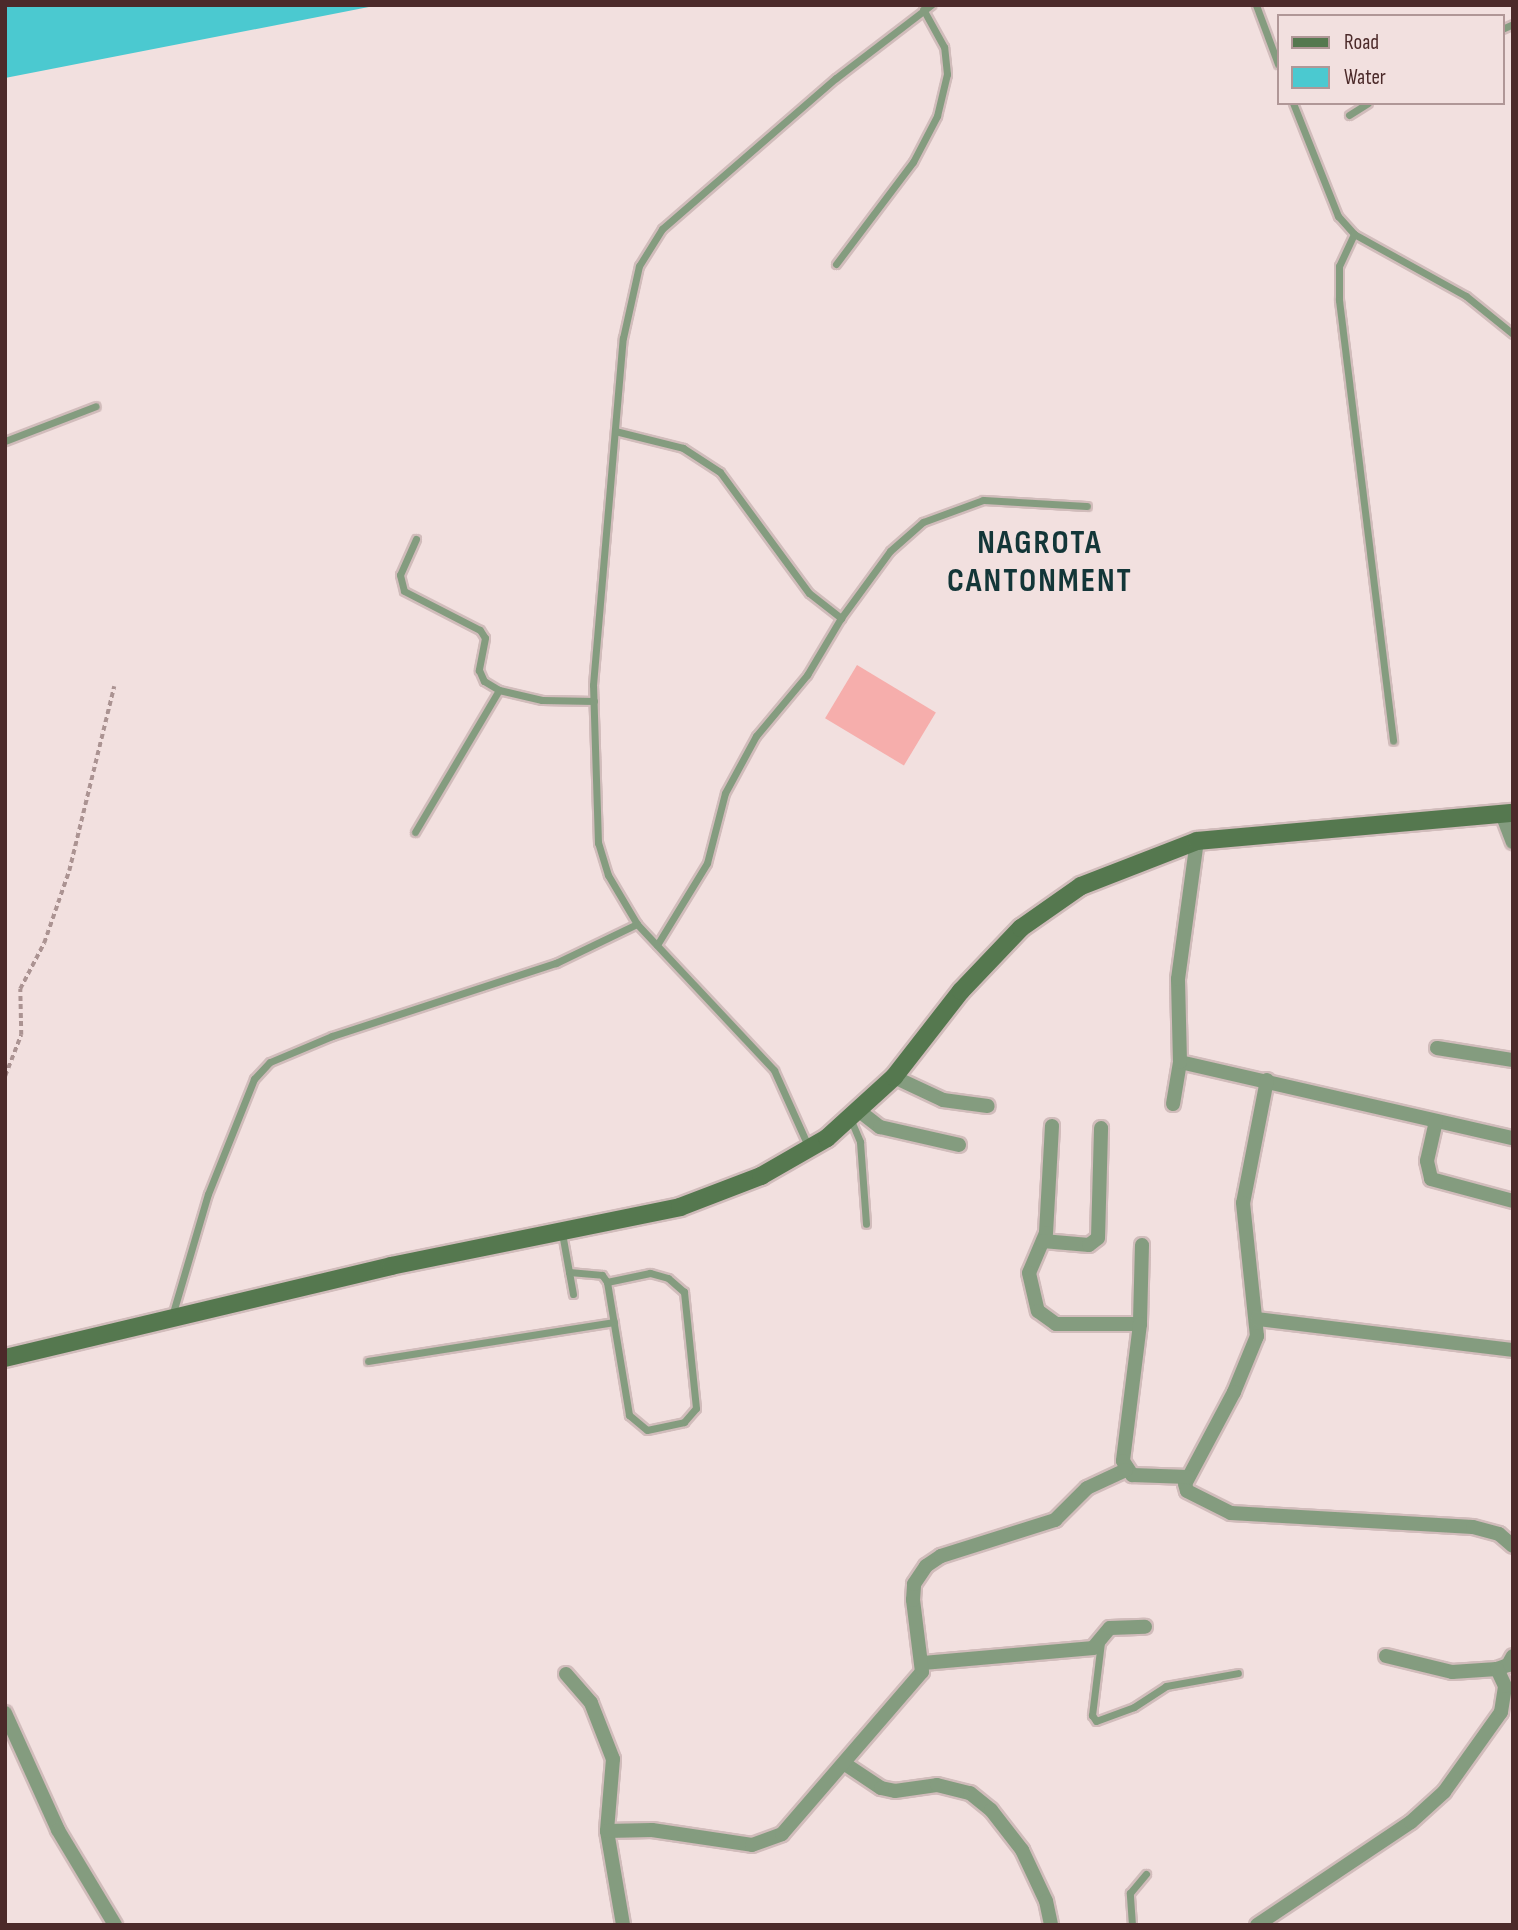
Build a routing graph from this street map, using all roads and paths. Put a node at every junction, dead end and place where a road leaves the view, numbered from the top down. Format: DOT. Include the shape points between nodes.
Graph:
graph roads {
  1 [pos="1256,5"];
  2 [pos="927,7"];
  3 [pos="1276,59"];
  4 [pos="1294,105"];
  5 [pos="1365,105"];
  6 [pos="1349,115"];
  7 [pos="1354,234"];
  8 [pos="836,264"];
  9 [pos="1513,334"];
  10 [pos="96,406"];
  11 [pos="615,431"];
  12 [pos="5,441"];
  13 [pos="1087,506"];
  14 [pos="416,539"];
  15 [pos="841,618"];
  16 [pos="114,687"];
  17 [pos="499,690"];
  18 [pos="594,701"];
  19 [pos="1393,741"];
  20 [pos="1507,813"];
  21 [pos="415,832"];
  22 [pos="1197,841"];
  23 [pos="1513,842"];
  24 [pos="637,924"];
  25 [pos="657,945"];
  26 [pos="1437,1048"];
  27 [pos="1513,1060"];
  28 [pos="1180,1062"];
  29 [pos="5,1076"];
  30 [pos="894,1077"];
  31 [pos="1267,1080"];
  32 [pos="1173,1104"];
  33 [pos="988,1105"];
  34 [pos="854,1114"];
  35 [pos="1436,1121"];
  36 [pos="1052,1126"];
  37 [pos="1101,1128"];
  38 [pos="1513,1138"];
  39 [pos="959,1145"];
  40 [pos="809,1149"];
  41 [pos="1513,1202"];
  42 [pos="866,1224"];
  43 [pos="561,1230"];
  44 [pos="1043,1241"];
  45 [pos="1142,1245"];
  46 [pos="569,1272"];
  47 [pos="607,1282"];
  48 [pos="573,1294"];
  49 [pos="171,1319"];
  50 [pos="1256,1319"];
  51 [pos="614,1322"];
  52 [pos="1140,1324"];
  53 [pos="1513,1350"];
  54 [pos="6,1358"];
  55 [pos="368,1361"];
  56 [pos="1126,1470"];
  57 [pos="1188,1477"];
  58 [pos="1513,1546"];
  59 [pos="1145,1627"];
  60 [pos="1101,1642"];
  61 [pos="1386,1656"];
  62 [pos="1513,1656"];
  63 [pos="923,1663"];
  64 [pos="1497,1669"];
  65 [pos="1238,1673"];
  66 [pos="566,1674"];
  67 [pos="5,1713"];
  68 [pos="845,1764"];
  69 [pos="607,1831"];
  70 [pos="1146,1874"];
  71 [pos="115,1925"];
  72 [pos="623,1925"];
  73 [pos="1051,1925"];
  74 [pos="1132,1925"];
  75 [pos="1257,1925"];
  1 -- 3 [label="lane"];
  2 -- 8 [label="lane" via="944,47 947,74 937,116 913,162"];
  2 -- 11 [label="lane" via="836,78 649,244 639,266 624,338"];
  4 -- 7 [label="lane" via="1338,216"];
  5 -- 6 [label="lane"];
  7 -- 9 [label="lane" via="1466,296"];
  7 -- 19 [label="lane" via="1339,266 1339,300"];
  10 -- 12 [label="lane"];
  11 -- 15 [label="lane" via="683,448 720,472 809,593"];
  11 -- 18 [label="lane"];
  13 -- 15 [label="lane" via="982,500 923,522 890,551"];
  14 -- 17 [label="lane" via="400,575 404,591 480,629 485,638 479,670 484,681"];
  15 -- 25 [label="lane" via="807,676 756,736 725,793 707,863"];
  16 -- 29 [label="path" via="69,871 44,943 20,989 21,1035"];
  17 -- 18 [label="lane" via="542,700"];
  17 -- 21 [label="lane"];
  18 -- 24 [label="lane" via="598,843 608,875"];
  20 -- 22 [label="main road"];
  20 -- 23 [label="street"];
  22 -- 28 [label="street" via="1178,979"];
  22 -- 30 [label="main road" via="1082,886 1021,928 961,991"];
  24 -- 25 [label="lane"];
  24 -- 49 [label="lane" via="556,963 332,1036 270,1062 254,1079 208,1194"];
  25 -- 40 [label="lane" via="774,1070"];
  26 -- 27 [label="street"];
  28 -- 31 [label="street"];
  28 -- 32 [label="street"];
  30 -- 33 [label="street" via="943,1100"];
  30 -- 34 [label="main road"];
  31 -- 35 [label="street"];
  31 -- 50 [label="street" via="1243,1203"];
  34 -- 39 [label="street" via="880,1127"];
  34 -- 40 [label="main road"];
  34 -- 42 [label="lane"];
  35 -- 38 [label="street"];
  35 -- 41 [label="street" via="1427,1161 1431,1178"];
  36 -- 44 [label="street"];
  37 -- 44 [label="street" via="1098,1238 1089,1245"];
  40 -- 43 [label="main road" via="761,1176 680,1207"];
  43 -- 46 [label="lane"];
  43 -- 49 [label="main road"];
  44 -- 52 [label="street" via="1030,1273 1038,1311 1046,1319 1056,1324"];
  45 -- 52 [label="street"];
  46 -- 47 [label="lane" via="601,1275"];
  46 -- 48 [label="lane"];
  47 -- 51 [label="lane"];
  47 -- 51 [label="lane" via="650,1273 668,1278 684,1292 696,1390 692,1415 668,1428 637,1425 629,1415"];
  49 -- 54 [label="main road"];
  50 -- 53 [label="street"];
  50 -- 57 [label="street" via="1252,1353"];
  51 -- 55 [label="lane"];
  52 -- 56 [label="street" via="1124,1430"];
  56 -- 57 [label="street" via="1139,1476"];
  56 -- 63 [label="street" via="1087,1489 1055,1520 941,1556 926,1566 914,1584 913,1600"];
  57 -- 58 [label="street" via="1187,1491 1197,1500 1231,1513 1473,1527 1499,1534"];
  59 -- 60 [label="street" via="1117,1626 1107,1631"];
  60 -- 63 [label="street" via="1093,1648"];
  60 -- 65 [label="lane" via="1096,1721 1134,1707 1166,1686"];
  61 -- 64 [label="street" via="1452,1672"];
  62 -- 64 [label="street" via="1508,1665"];
  63 -- 68 [label="street" via="915,1684"];
  64 -- 75 [label="street" via="1505,1686 1501,1712 1444,1792 1411,1822"];
  66 -- 69 [label="street" via="591,1703 613,1759"];
  67 -- 71 [label="street" via="58,1830"];
  68 -- 69 [label="street" via="782,1834 765,1843 752,1846 652,1830"];
  68 -- 73 [label="street" via="881,1788 895,1791 937,1785 970,1793 991,1810 1022,1850 1046,1901"];
  69 -- 72 [label="street"];
  70 -- 74 [label="lane" via="1130,1893"];
}
